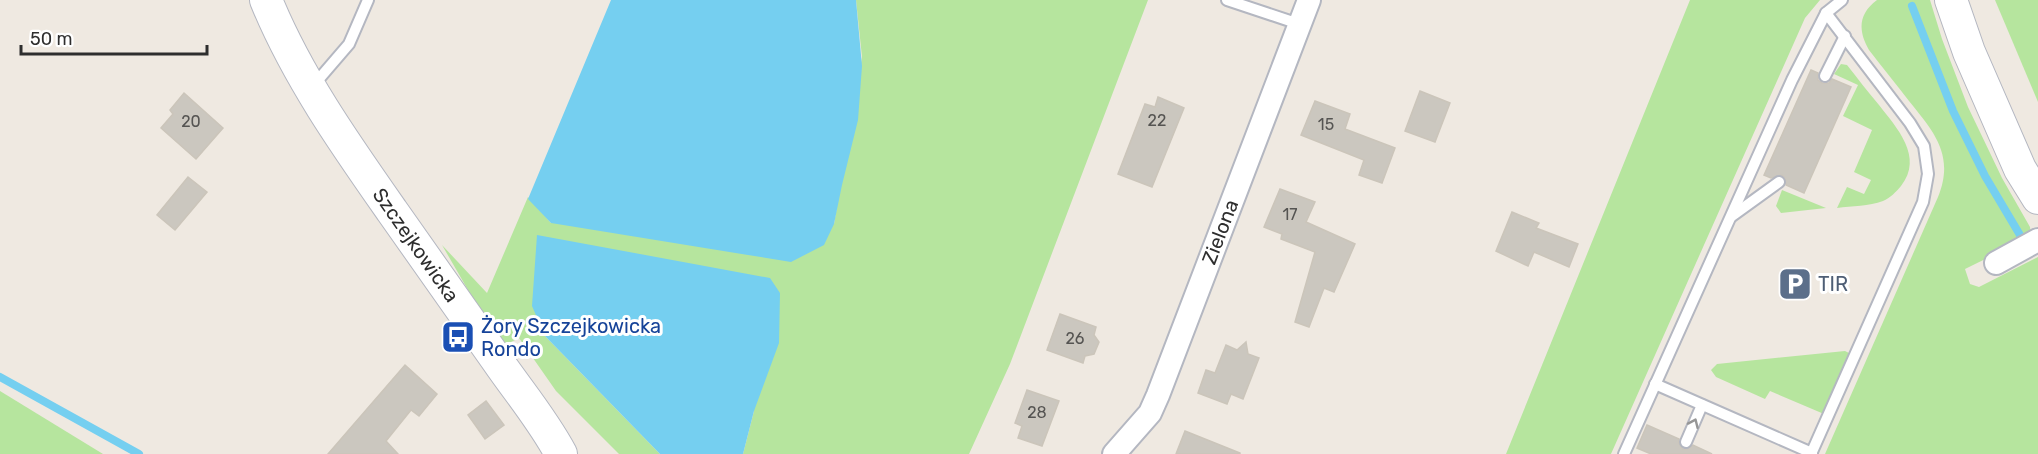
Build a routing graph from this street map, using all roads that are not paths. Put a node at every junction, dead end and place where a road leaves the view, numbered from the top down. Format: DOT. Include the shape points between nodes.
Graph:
graph roads {
  1 [pos="266,0"];
  2 [pos="368,0"];
  3 [pos="1227,0"];
  4 [pos="1309,0"];
  5 [pos="1842,0"];
  6 [pos="1951,0"];
  7 [pos="1826,13"];
  8 [pos="1299,24"];
  9 [pos="1845,36"];
  10 [pos="1825,76"];
  11 [pos="311,87"];
  12 [pos="1779,182"];
  13 [pos="2038,198"];
  14 [pos="1730,218"];
  15 [pos="2038,240"];
  16 [pos="1996,263"];
  17 [pos="1655,384"];
  18 [pos="1702,405"];
  19 [pos="554,441"];
  20 [pos="1686,442"];
  21 [pos="1812,453"];
  22 [pos="581,454"];
  23 [pos="1114,454"];
  24 [pos="1624,454"];
  1 -- 11 [label="street, Szczejkowicka"];
  2 -- 11 [label="lane" via="349,44"];
  3 -- 8 [label="lane"];
  4 -- 8 [label="street, Zielona"];
  5 -- 7 [label="lane"];
  6 -- 13 [label="street" via="1968,52 2020,169"];
  7 -- 9 [label="lane"];
  7 -- 14 [label="lane"];
  8 -- 23 [label="street, Zielona" via="1158,395 1150,413"];
  9 -- 10 [label="lane"];
  9 -- 21 [label="lane" via="1924,146 1928,174 1923,202"];
  11 -- 19 [label="street, Szczejkowicka" via="354,157"];
  12 -- 14 [label="lane"];
  14 -- 17 [label="lane"];
  15 -- 16 [label="street"];
  17 -- 18 [label="lane"];
  17 -- 24 [label="lane"];
  20 -- 18 [label="lane, one-way"];
  18 -- 21 [label="lane"];
  19 -- 22 [label="street, Szczejkowicka"];
}
